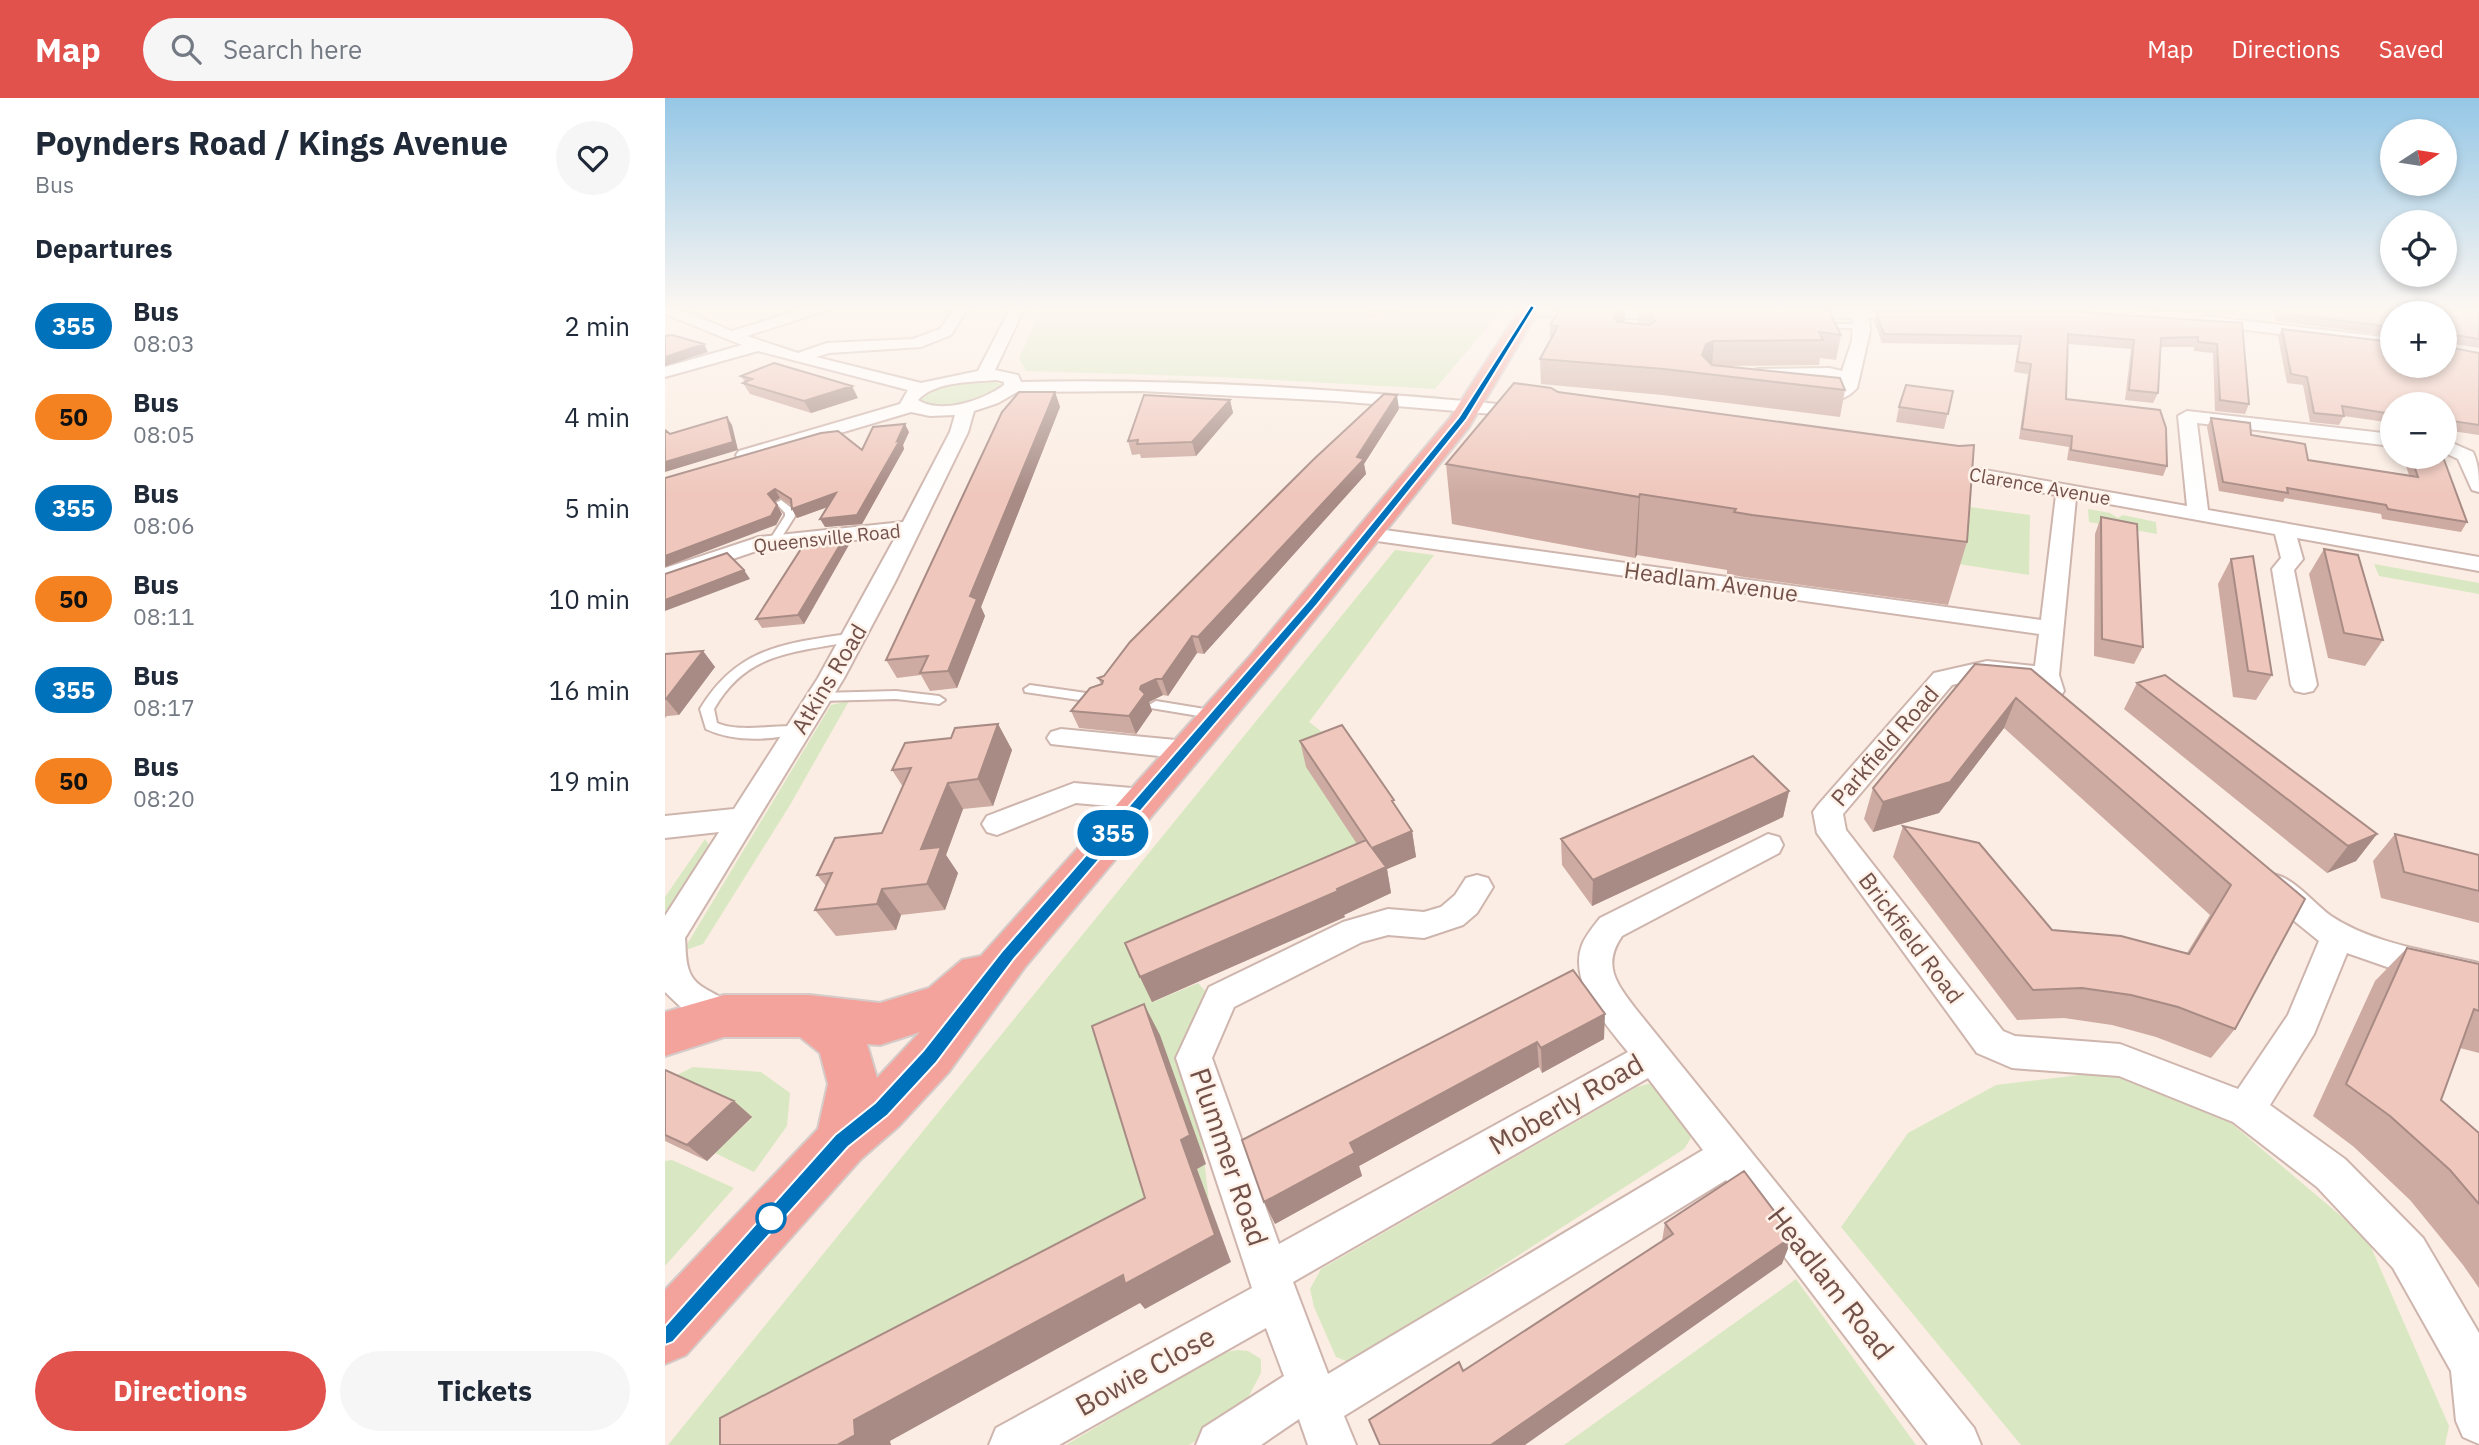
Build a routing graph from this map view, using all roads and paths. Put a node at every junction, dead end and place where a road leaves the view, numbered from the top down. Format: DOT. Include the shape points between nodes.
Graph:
graph roads {
  1 [pos="850,370"];
  2 [pos="988,370"];
  3 [pos="1493,370"];
  4 [pos="1850,370"];
  5 [pos="985,376"];
  6 [pos="1848,378"];
  7 [pos="1013,387"];
  8 [pos="922,388"];
  9 [pos="1767,391"];
  10 [pos="1793,394"];
  11 [pos="912,407"];
  12 [pos="1471,407"];
  13 [pos="966,408"];
  14 [pos="1550,414"];
  15 [pos="2380,439"];
  16 [pos="2479,443"];
  17 [pos="2457,446"];
  18 [pos="2457,452"];
  19 [pos="724,462"];
  20 [pos="1918,465"];
  21 [pos="2479,486"];
  22 [pos="2067,490"];
  23 [pos="781,503"];
  24 [pos="2198,513"];
  25 [pos="910,528"];
  26 [pos="2284,528"];
  27 [pos="1370,534"];
  28 [pos="774,541"];
  29 [pos="2479,564"];
  30 [pos="665,575"];
  31 [pos="2052,629"];
  32 [pos="854,637"];
  33 [pos="2046,675"];
  34 [pos="2304,685"];
  35 [pos="1030,689"];
  36 [pos="820,697"];
  37 [pos="1101,699"];
  38 [pos="939,700"];
  39 [pos="1156,705"];
  40 [pos="1217,715"];
  41 [pos="2074,715"];
  42 [pos="800,729"];
  43 [pos="1061,738"];
  44 [pos="1186,750"];
  45 [pos="1143,799"];
  46 [pos="740,819"];
  47 [pos="997,824"];
  48 [pos="665,827"];
  49 [pos="1832,833"];
  50 [pos="1768,845"];
  51 [pos="2249,865"];
  52 [pos="1477,887"];
  53 [pos="2337,936"];
  54 [pos="667,941"];
  55 [pos="1009,954"];
  56 [pos="2479,977"];
  57 [pos="724,1016"];
  58 [pos="809,1016"];
  59 [pos="665,1035"];
  60 [pos="1653,1056"];
  61 [pos="2246,1111"];
  62 [pos="842,1141"];
  63 [pos="1730,1155"];
  64 [pos="1273,1286"];
  65 [pos="665,1334"];
  66 [pos="2476,1367"];
  67 [pos="1320,1412"];
  68 [pos="2479,1421"];
  69 [pos="1013,1445"];
  70 [pos="1220,1445"];
  71 [pos="1957,1445"];
  1 -- 8 [label="street"];
  2 -- 5 [label="street"];
  3 -- 12 [label="highway"];
  4 -- 6 [label="street"];
  5 -- 7 [label="street" via="1007,377"];
  5 -- 8 [label="street"];
  6 -- 9 [label="street" via="1829,373 1740,381"];
  6 -- 10 [label="street" via="1848,388 1833,397"];
  7 -- 12 [label="street" via="1197,388"];
  7 -- 13 [label="street" via="1001,397"];
  8 -- 11 [label="street" via="908,398"];
  11 -- 13 [label="street"];
  11 -- 19 [label="street"];
  12 -- 14 [label="street"];
  12 -- 27 [label="highway"];
  13 -- 25 [label="street, Atkins Road" via="959,432"];
  15 -- 24 [label="street" via="2180,415"];
  16 -- 17 [label="street"];
  18 -- 21 [label="street" via="2466,456"];
  20 -- 22 [label="street, Clarence Avenue" via="1971,483"];
  22 -- 24 [label="street, Clarence Avenue"];
  22 -- 31 [label="street"];
  23 -- 28 [label="lane" via="790,516"];
  24 -- 26 [label="street, Clarence Avenue"];
  25 -- 28 [label="street, Queensville Road"];
  25 -- 32 [label="street, Atkins Road"];
  26 -- 29 [label="street, Clarence Avenue"];
  26 -- 34 [label="street" via="2292,559 2283,569"];
  27 -- 31 [label="street, Headlam Avenue"];
  27 -- 40 [label="highway"];
  28 -- 30 [label="street, Queensville Road" via="739,548"];
  31 -- 33 [label="street"];
  32 -- 36 [label="street, Atkins Road"];
  32 -- 42 [label="lane" via="785,648 757,659 722,685 707,709 711,726 720,731"];
  33 -- 41 [label="street" via="2053,697"];
  33 -- 49 [label="street, Parkfield Road" via="1987,670 1943,679 1828,812"];
  35 -- 37 [label="lane"];
  36 -- 38 [label="lane" via="896,695"];
  36 -- 42 [label="street, Atkins Road"];
  39 -- 40 [label="lane"];
  40 -- 44 [label="highway"];
  42 -- 46 [label="street, Atkins Road"];
  43 -- 44 [label="street"];
  44 -- 45 [label="highway"];
  45 -- 47 [label="street" via="1074,793"];
  45 -- 55 [label="highway"];
  46 -- 48 [label="street"];
  46 -- 54 [label="street, Atkins Road"];
  49 -- 61 [label="street, Brickfield Road" via="1990,1042 2012,1052 2120,1060"];
  50 -- 60 [label="street, Moberly Road" via="1611,927 1597,947 1596,970 1604,993"];
  51 -- 53 [label="street"];
  52 -- 64 [label="street, Plummer Road" via="1452,916 1424,925 1388,922 1354,930 1221,997 1194,1058"];
  53 -- 56 [label="street"];
  53 -- 61 [label="street" via="2302,1023"];
  54 -- 57 [label="street, Atkins Road" via="670,970 679,986"];
  55 -- 58 [label="highway" via="988,965 944,1003 880,1024"];
  55 -- 62 [label="highway" via="930,1057 881,1109"];
  57 -- 58 [label="highway"];
  57 -- 59 [label="highway"];
  58 -- 62 [label="highway" via="842,1041 853,1084"];
  60 -- 63 [label="street, Headlam Road"];
  60 -- 64 [label="street, Moberly Road"];
  61 -- 66 [label="street" via="2331,1173 2408,1253"];
  62 -- 65 [label="highway"];
  63 -- 67 [label="street"];
  63 -- 71 [label="street, Headlam Road"];
  64 -- 67 [label="street"];
  64 -- 69 [label="street, Bowie Close"];
  66 -- 68 [label="street"];
  67 -- 70 [label="street"];
}
